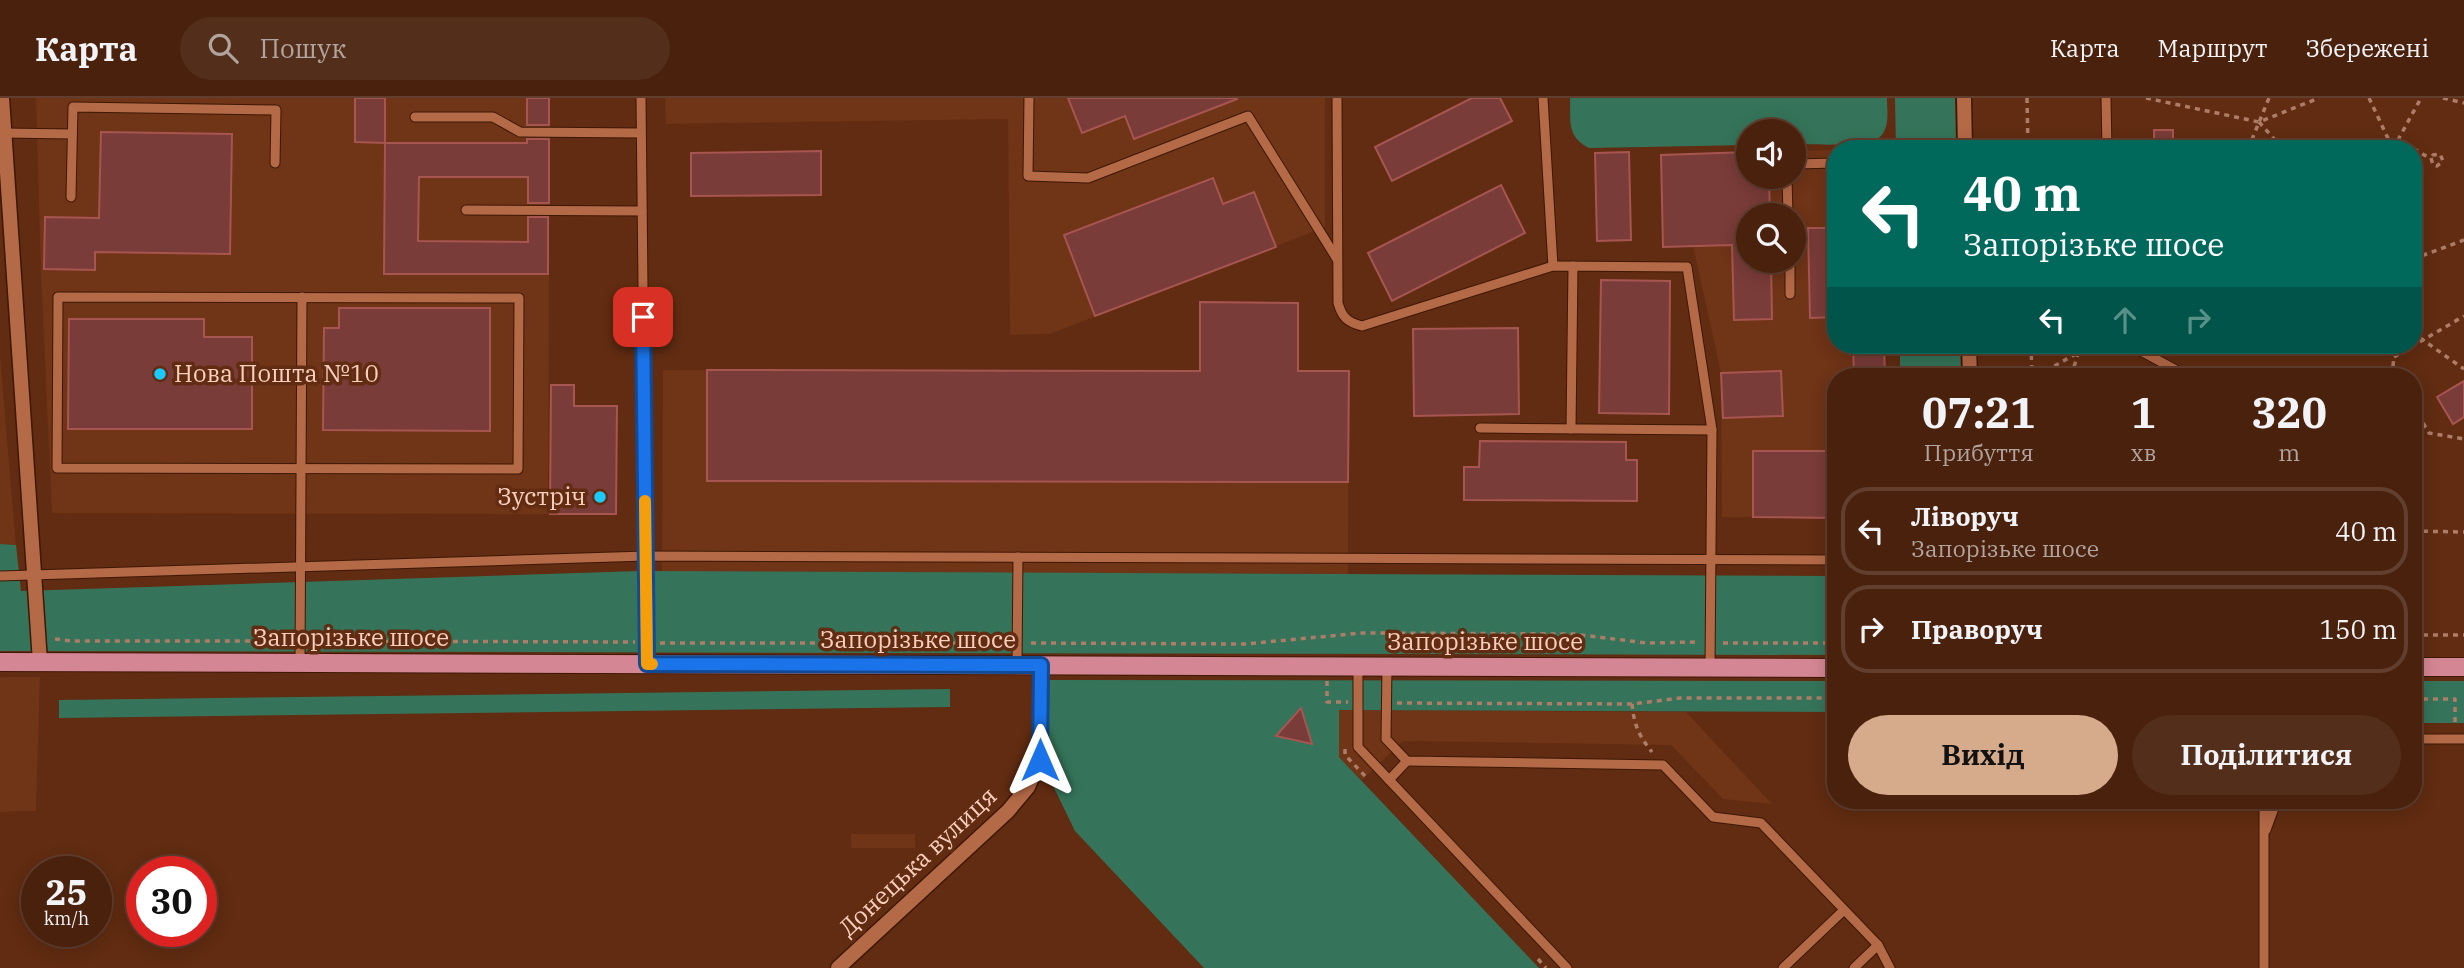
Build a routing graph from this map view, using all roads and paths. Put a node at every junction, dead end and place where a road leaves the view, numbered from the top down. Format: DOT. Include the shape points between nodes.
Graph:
graph roads {
  1 [pos="2,98"];
  2 [pos="640,98"];
  3 [pos="1029,98"];
  4 [pos="1337,98"];
  5 [pos="1543,98"];
  6 [pos="1965,98"];
  7 [pos="2027,98"];
  8 [pos="2106,98"];
  9 [pos="2146,98"];
  10 [pos="2269,98"];
  11 [pos="2319,98"];
  12 [pos="2369,98"];
  13 [pos="2421,98"];
  14 [pos="2443,98"];
  15 [pos="2464,103"];
  16 [pos="415,117"];
  17 [pos="2259,122"];
  18 [pos="3,127"];
  19 [pos="641,133"];
  20 [pos="72,134"];
  21 [pos="1965,140"];
  22 [pos="2028,140"];
  23 [pos="2107,140"];
  24 [pos="2252,140"];
  25 [pos="2275,140"];
  26 [pos="2389,140"];
  27 [pos="2398,140"];
  28 [pos="2422,155"];
  29 [pos="2431,158"];
  30 [pos="275,163"];
  31 [pos="1827,163"];
  32 [pos="1806,164"];
  33 [pos="71,197"];
  34 [pos="466,210"];
  35 [pos="642,211"];
  36 [pos="2464,240"];
  37 [pos="2422,256"];
  38 [pos="1338,260"];
  39 [pos="1553,266"];
  40 [pos="1573,266"];
  41 [pos="1790,273"];
  42 [pos="1790,293"];
  43 [pos="302,298"];
  44 [pos="2464,316"];
  45 [pos="2423,341"];
  46 [pos="2075,354"];
  47 [pos="2147,354"];
  48 [pos="2394,354"];
  49 [pos="2399,354"];
  50 [pos="2394,357"];
  51 [pos="2049,368"];
  52 [pos="2172,368"];
  53 [pos="2393,368"];
  54 [pos="2464,369"];
  55 [pos="2422,421"];
  56 [pos="1480,428"];
  57 [pos="1571,429"];
  58 [pos="1712,430"];
  59 [pos="2464,439"];
  60 [pos="302,469"];
  61 [pos="2422,531"];
  62 [pos="2464,532"];
  63 [pos="646,556"];
  64 [pos="1018,557"];
  65 [pos="1711,560"];
  66 [pos="1827,560"];
  67 [pos="301,567"];
  68 [pos="34,575"];
  69 [pos="0,576"];
  70 [pos="2422,635"];
  71 [pos="2464,635"];
  72 [pos="39,636"];
  73 [pos="300,640"];
  74 [pos="1711,642"];
  75 [pos="647,643"];
  76 [pos="1017,643"];
  77 [pos="1827,643"];
  78 [pos="0,662"];
  79 [pos="40,662"];
  80 [pos="300,663"];
  81 [pos="647,664"];
  82 [pos="1017,665"];
  83 [pos="1041,665"];
  84 [pos="1359,666"];
  85 [pos="1387,666"];
  86 [pos="1710,667"];
  87 [pos="2422,667"];
  88 [pos="2464,667"];
  89 [pos="1827,668"];
  90 [pos="1827,698"];
  91 [pos="2422,699"];
  92 [pos="2455,699"];
  93 [pos="1327,702"];
  94 [pos="1358,702"];
  95 [pos="1404,703"];
  96 [pos="1632,704"];
  97 [pos="2422,739"];
  98 [pos="2464,739"];
  99 [pos="1407,761"];
  100 [pos="1663,765"];
  101 [pos="1389,780"];
  102 [pos="2264,809"];
  103 [pos="2274,809"];
  104 [pos="2264,835"];
  105 [pos="1844,910"];
  106 [pos="1878,945"];
  107 [pos="838,968"];
  108 [pos="1567,968"];
  109 [pos="1783,968"];
  110 [pos="1854,968"];
  111 [pos="1890,968"];
  112 [pos="2264,968"];
  1 -- 18 [label="street"];
  2 -- 19 [label="lane"];
  3 -- 38 [label="lane" via="1028,176 1088,178 1248,116"];
  4 -- 38 [label="lane"];
  5 -- 39 [label="lane"];
  6 -- 21 [label="street"];
  7 -- 22 [label="path"];
  8 -- 23 [label="lane"];
  9 -- 17 [label="path"];
  10 -- 17 [label="path"];
  11 -- 17 [label="path"];
  12 -- 26 [label="path"];
  13 -- 27 [label="path"];
  14 -- 15 [label="path"];
  16 -- 19 [label="lane" via="493,117 520,132"];
  17 -- 24 [label="path"];
  17 -- 25 [label="path"];
  18 -- 20 [label="lane"];
  18 -- 68 [label="street"];
  19 -- 35 [label="lane"];
  20 -- 30 [label="lane" via="73,107 276,110"];
  20 -- 33 [label="lane"];
  28 -- 29 [label="path"];
  31 -- 32 [label="lane"];
  34 -- 35 [label="lane"];
  35 -- 63 [label="lane"];
  36 -- 37 [label="path"];
  38 -- 39 [label="lane" via="1341,314 1362,326"];
  39 -- 40 [label="lane"];
  40 -- 57 [label="lane"];
  40 -- 58 [label="lane" via="1687,267"];
  41 -- 42 [label="lane"];
  43 -- 60 [label="lane"];
  43 -- 60 [label="lane" via="519,298 519,337 518,469"];
  43 -- 60 [label="lane" via="58,297 57,468"];
  44 -- 45 [label="path"];
  45 -- 54 [label="path"];
  46 -- 51 [label="path"];
  47 -- 52 [label="lane"];
  48 -- 50 [label="path"];
  49 -- 50 [label="path"];
  50 -- 53 [label="path"];
  55 -- 59 [label="path" via="2429,433"];
  56 -- 57 [label="lane"];
  57 -- 58 [label="lane"];
  58 -- 65 [label="lane"];
  60 -- 67 [label="lane"];
  61 -- 62 [label="path"];
  63 -- 64 [label="lane"];
  63 -- 67 [label="lane"];
  63 -- 75 [label="lane"];
  64 -- 65 [label="lane"];
  64 -- 76 [label="lane"];
  65 -- 66 [label="lane"];
  65 -- 74 [label="lane"];
  67 -- 68 [label="lane"];
  67 -- 73 [label="lane"];
  68 -- 69 [label="lane"];
  68 -- 72 [label="street"];
  70 -- 71 [label="path"];
  72 -- 73 [label="path" via="72,641"];
  72 -- 79 [label="street"];
  73 -- 75 [label="path"];
  73 -- 80 [label="lane"];
  74 -- 76 [label="path" via="1647,643 1573,634 1362,633 1245,644"];
  74 -- 77 [label="path"];
  74 -- 86 [label="lane"];
  75 -- 76 [label="path"];
  75 -- 81 [label="lane"];
  76 -- 82 [label="lane"];
  78 -- 79 [label="main road, Запорізьке шосе"];
  79 -- 80 [label="main road, Запорізьке шосе"];
  80 -- 81 [label="main road, Запорізьке шосе"];
  81 -- 82 [label="main road, Запорізьке шосе"];
  82 -- 83 [label="main road, Запорізьке шосе"];
  83 -- 84 [label="main road, Запорізьке шосе"];
  83 -- 107 [label="street, Донецька вулиця" via="1040,760 1028,787 1008,811"];
  84 -- 85 [label="main road, Запорізьке шосе"];
  84 -- 94 [label="lane"];
  85 -- 86 [label="main road, Запорізьке шосе"];
  85 -- 99 [label="lane" via="1386,739"];
  86 -- 89 [label="main road, Запорізьке шосе"];
  87 -- 88 [label="main road"];
  90 -- 96 [label="path" via="1680,698"];
  91 -- 92 [label="path"];
  93 -- 94 [label="path"];
  94 -- 101 [label="lane" via="1358,747"];
  95 -- 96 [label="path"];
  96 -- 100 [label="path" via="1639,736"];
  97 -- 98 [label="lane"];
  99 -- 100 [label="lane"];
  99 -- 101 [label="lane"];
  100 -- 105 [label="lane" via="1713,817 1761,823"];
  101 -- 108 [label="lane"];
  102 -- 104 [label="lane"];
  103 -- 104 [label="lane"];
  104 -- 112 [label="lane"];
  105 -- 106 [label="lane"];
  105 -- 109 [label="lane"];
  106 -- 110 [label="lane"];
  106 -- 111 [label="lane"];
}
